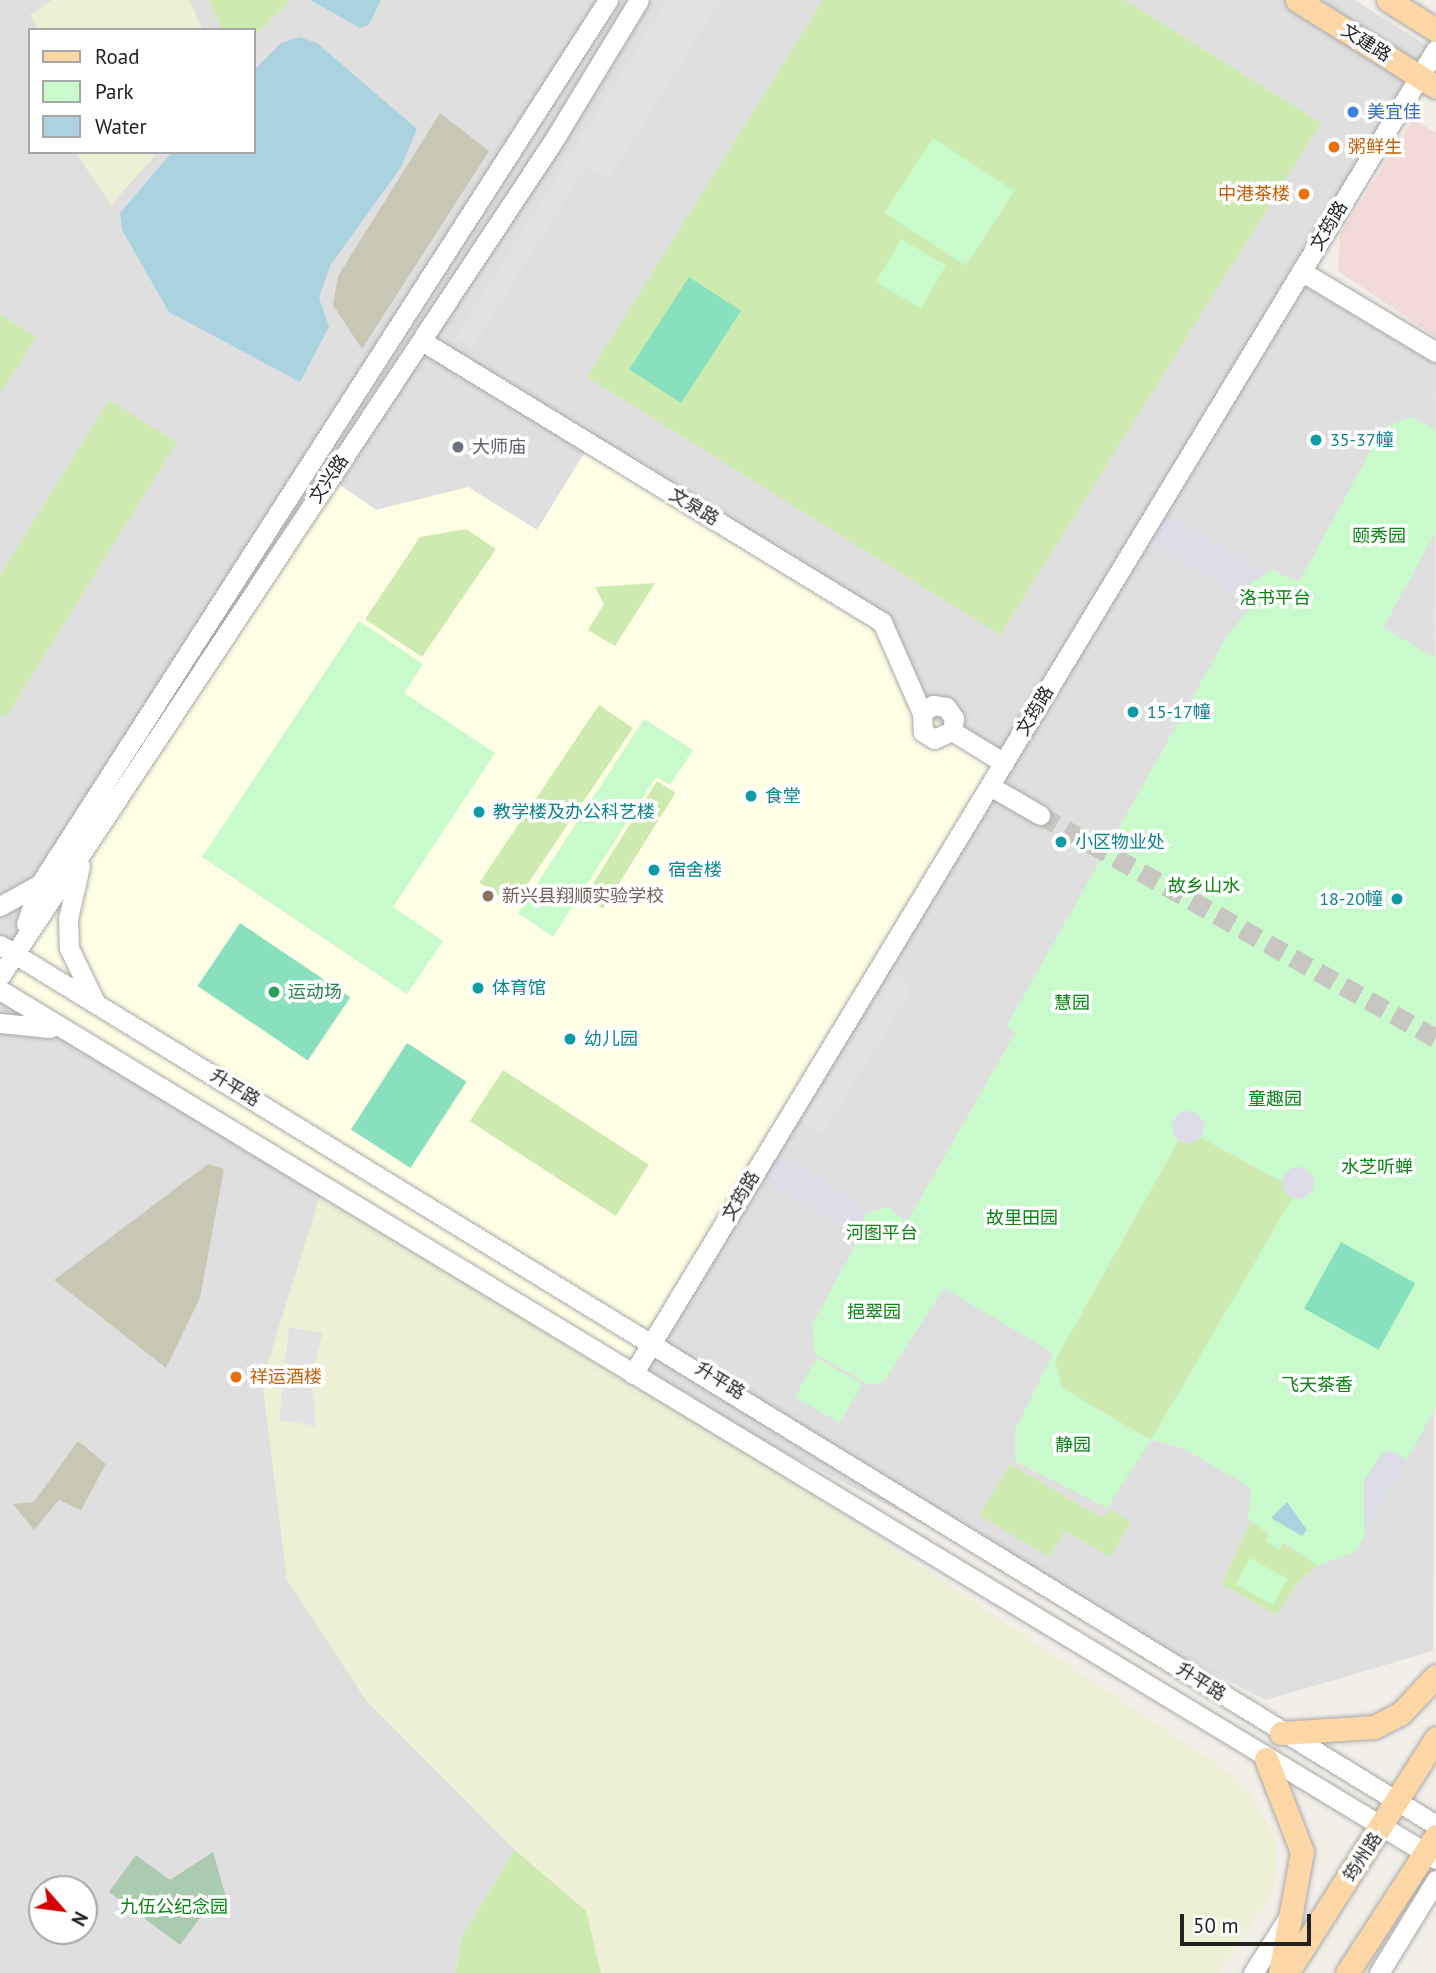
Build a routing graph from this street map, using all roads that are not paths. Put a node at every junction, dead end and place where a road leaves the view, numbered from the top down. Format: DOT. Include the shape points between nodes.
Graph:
graph roads {
  1 [pos="608,0"];
  2 [pos="639,0"];
  3 [pos="1297,0"];
  4 [pos="1388,0"];
  5 [pos="1436,30"];
  6 [pos="1436,49"];
  7 [pos="1428,81"];
  8 [pos="1301,271"];
  9 [pos="422,341"];
  10 [pos="1436,352"];
  11 [pos="299,485"];
  12 [pos="317,497"];
  13 [pos="1003,762"];
  14 [pos="990,786"];
  15 [pos="1040,815"];
  16 [pos="86,847"];
  17 [pos="40,884"];
  18 [pos="0,906"];
  19 [pos="7,950"];
  20 [pos="0,976"];
  21 [pos="0,990"];
  22 [pos="96,1004"];
  23 [pos="0,1023"];
  24 [pos="69,1032"];
  25 [pos="653,1340"];
  26 [pos="633,1374"];
  27 [pos="1436,1676"];
  28 [pos="1281,1733"];
  29 [pos="1436,1738"];
  30 [pos="1266,1759"];
  31 [pos="1398,1803"];
  32 [pos="1436,1825"];
  33 [pos="1381,1828"];
  34 [pos="1433,1849"];
  35 [pos="1436,1880"];
  36 [pos="1289,1917"];
  37 [pos="1253,1973"];
  38 [pos="1280,1973"];
  39 [pos="1287,1973"];
  40 [pos="1347,1973"];
  41 [pos="1379,1973"];
  1 -- 11 [label="street, 文兴路"];
  2 -- 9 [label="street, 文兴路"];
  3 -- 7 [label="main road, 文建路"];
  4 -- 5 [label="main road"];
  6 -- 7 [label="street, 文筠路"];
  7 -- 8 [label="street, 文筠路"];
  8 -- 10 [label="street"];
  8 -- 13 [label="street, 文筠路"];
  9 -- 12 [label="street, 文兴路"];
  9 -- 13 [label="street, 文泉路" via="881,622 922,713 920,726 928,737 941,738 952,731"];
  11 -- 12 [label="street"];
  11 -- 17 [label="street, 文兴路"];
  12 -- 16 [label="street, 文兴路"];
  13 -- 14 [label="street, 文筠路"];
  14 -- 15 [label="street"];
  14 -- 25 [label="street, 文筠路"];
  16 -- 19 [label="street, 文兴路"];
  16 -- 22 [label="street" via="68,919 69,948"];
  17 -- 18 [label="street"];
  17 -- 19 [label="street, 文兴路"];
  19 -- 20 [label="street, 文兴路"];
  19 -- 22 [label="street, 升平路"];
  21 -- 24 [label="street, 升平路"];
  22 -- 25 [label="street, 升平路"];
  23 -- 24 [label="street" via="17,1020"];
  24 -- 26 [label="street, 升平路"];
  25 -- 26 [label="street, 文筠路"];
  25 -- 28 [label="street, 升平路"];
  26 -- 30 [label="street, 升平路"];
  27 -- 28 [label="main road" via="1400,1714 1374,1727"];
  28 -- 31 [label="street, 升平路"];
  29 -- 31 [label="main road, 筠州路"];
  30 -- 33 [label="street, 升平路"];
  30 -- 36 [label="main road" via="1302,1852"];
  31 -- 32 [label="street, 升平路"];
  31 -- 33 [label="main road, 筠州路"];
  33 -- 34 [label="street, 升平路"];
  33 -- 39 [label="main road, 筠州路"];
  34 -- 40 [label="main road"];
  35 -- 41 [label="street"];
  36 -- 37 [label="street"];
  36 -- 38 [label="main road"];
}
